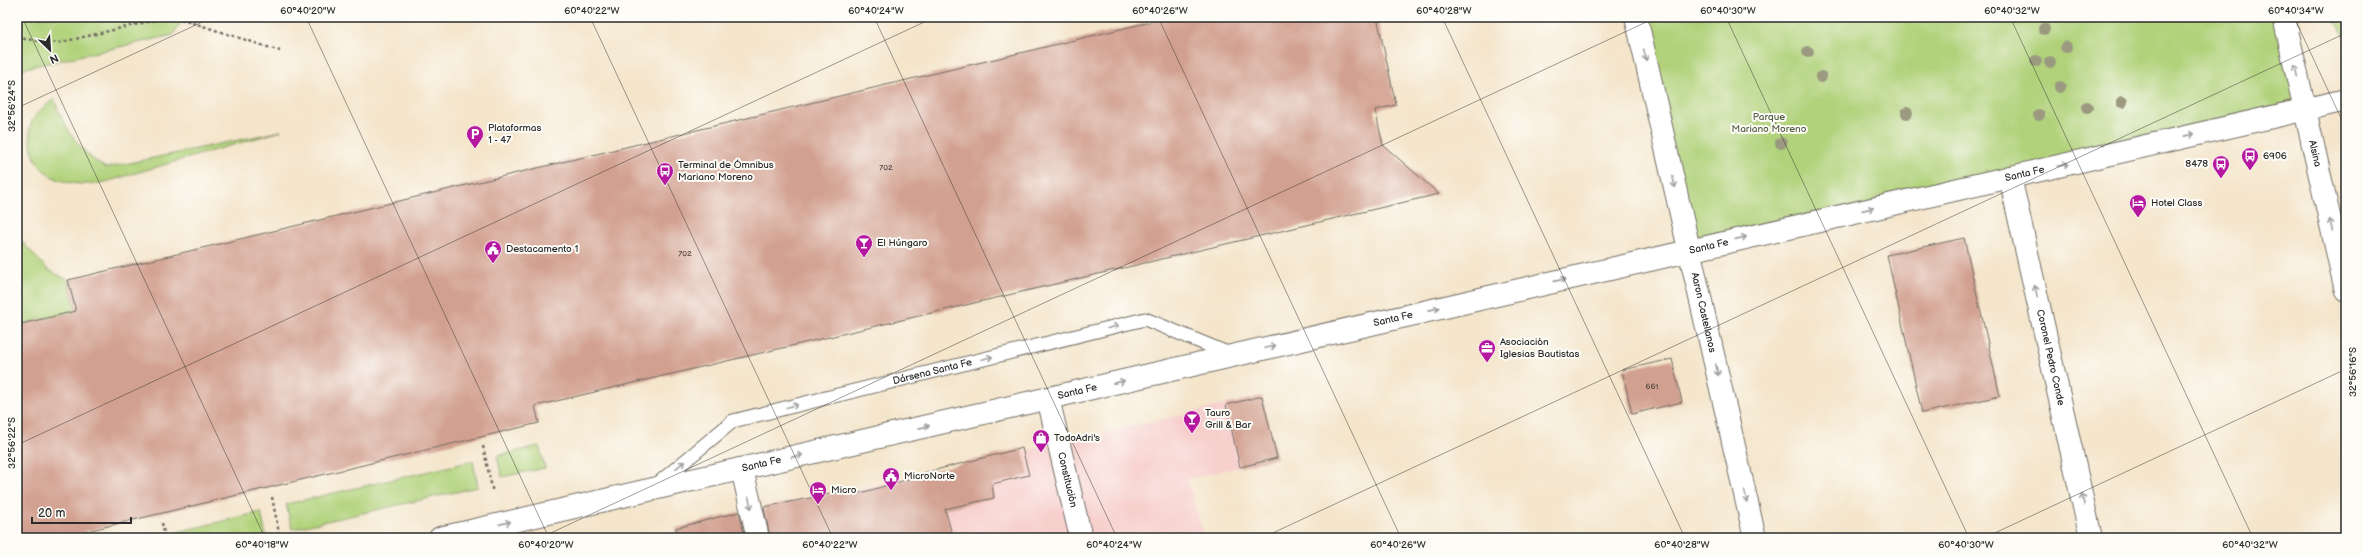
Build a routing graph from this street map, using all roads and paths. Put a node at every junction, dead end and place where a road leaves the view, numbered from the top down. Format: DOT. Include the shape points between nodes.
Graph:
graph roads {
  1 [pos="168,17"];
  2 [pos="176,17"];
  3 [pos="1636,17"];
  4 [pos="2284,17"];
  5 [pos="17,38"];
  6 [pos="280,51"];
  7 [pos="2346,100"];
  8 [pos="2304,109"];
  9 [pos="2010,177"];
  10 [pos="1689,250"];
  11 [pos="2346,291"];
  12 [pos="1232,356"];
  13 [pos="1048,398"];
  14 [pos="483,446"];
  15 [pos="742,469"];
  16 [pos="650,490"];
  17 [pos="493,493"];
  18 [pos="272,497"];
  19 [pos="162,522"];
  20 [pos="166,538"];
  21 [pos="280,538"];
  22 [pos="440,538"];
  23 [pos="758,538"];
  24 [pos="1082,538"];
  25 [pos="1755,538"];
  26 [pos="2091,538"];
  1 -- 5 [label="path" via="58,43"];
  2 -- 6 [label="path"];
  3 -- 10 [label="main road, Aaron Castellanos, one-way"];
  8 -- 4 [label="main road, Alsina, one-way"];
  7 -- 8 [label="main road, Santa Fe"];
  9 -- 8 [label="main road, Santa Fe, one-way"];
  11 -- 8 [label="main road, Alsina, one-way"];
  10 -- 9 [label="main road, Santa Fe, one-way"];
  26 -- 9 [label="main road, Coronel Pedro Conde, one-way"];
  12 -- 10 [label="main road, Santa Fe, one-way"];
  10 -- 25 [label="main road, Aaron Castellanos, one-way"];
  13 -- 12 [label="main road, Santa Fe, one-way"];
  16 -- 12 [label="lane, Dársena Santa Fe, one-way" via="733,421 1145,319"];
  15 -- 13 [label="main road, Santa Fe, one-way"];
  13 -- 24 [label="main road, Constitución"];
  14 -- 17 [label="path"];
  15 -- 16 [label="main road, Santa Fe"];
  15 -- 23 [label="main road, one-way"];
  22 -- 16 [label="main road, Santa Fe, one-way"];
  18 -- 21 [label="path"];
  19 -- 20 [label="path"];
}
